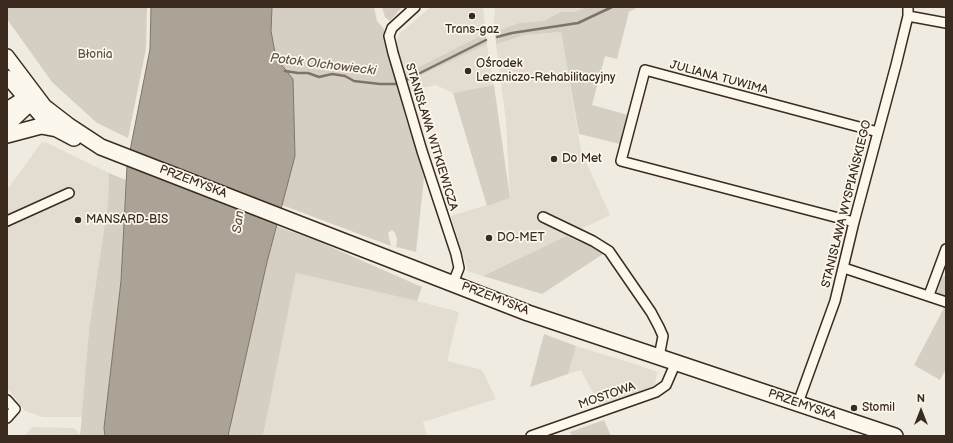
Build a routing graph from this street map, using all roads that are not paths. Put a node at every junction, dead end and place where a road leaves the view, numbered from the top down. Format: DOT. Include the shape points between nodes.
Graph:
graph roads {
  1 [pos="415,7"];
  2 [pos="908,11"];
  3 [pos="946,23"];
  4 [pos="7,56"];
  5 [pos="7,77"];
  6 [pos="25,81"];
  7 [pos="28,102"];
  8 [pos="7,108"];
  9 [pos="47,108"];
  10 [pos="7,126"];
  11 [pos="56,129"];
  12 [pos="878,132"];
  13 [pos="7,135"];
  14 [pos="105,148"];
  15 [pos="69,193"];
  16 [pos="543,217"];
  17 [pos="7,221"];
  18 [pos="854,222"];
  19 [pos="946,249"];
  20 [pos="844,268"];
  21 [pos="453,283"];
  22 [pos="929,295"];
  23 [pos="946,302"];
  24 [pos="659,357"];
  25 [pos="676,362"];
  26 [pos="7,400"];
  27 [pos="798,403"];
  28 [pos="7,418"];
  29 [pos="531,436"];
  30 [pos="895,436"];
  1 -- 21 [label="street, STANISŁAWA WITKIEWICZA" via="392,28 389,36 456,254 459,268"];
  2 -- 3 [label="street"];
  2 -- 12 [label="street, STANISŁAWA WYSPIAŃSKIEGO"];
  4 -- 6 [label="main road, PRZEMYSKA"];
  5 -- 7 [label="main road, PRZEMYSKA"];
  5 -- 8 [label="main road" via="10,94"];
  6 -- 7 [label="main road"];
  6 -- 9 [label="main road, PRZEMYSKA"];
  7 -- 8 [label="main road"];
  7 -- 9 [label="main road"];
  7 -- 10 [label="main road"];
  7 -- 11 [label="main road, PRZEMYSKA"];
  9 -- 14 [label="main road, PRZEMYSKA" via="69,126"];
  11 -- 13 [label="main road" via="41,126"];
  11 -- 14 [label="main road, PRZEMYSKA" via="87,144"];
  12 -- 18 [label="street, STANISŁAWA WYSPIAŃSKIEGO"];
  12 -- 18 [label="street, JULIANA TUWIMA" via="645,70 621,161"];
  14 -- 21 [label="main road, PRZEMYSKA"];
  15 -- 17 [label="street"];
  16 -- 24 [label="street" via="593,240 609,251 660,328 663,336"];
  18 -- 20 [label="street, STANISŁAWA WYSPIAŃSKIEGO"];
  19 -- 22 [label="street"];
  20 -- 22 [label="street"];
  20 -- 27 [label="street, STANISŁAWA WYSPIAŃSKIEGO" via="835,302"];
  21 -- 24 [label="main road, PRZEMYSKA" via="528,313"];
  22 -- 23 [label="street"];
  24 -- 25 [label="main road, PRZEMYSKA"];
  25 -- 27 [label="main road, PRZEMYSKA"];
  25 -- 29 [label="street, MOSTOWA" via="666,385 656,392"];
  26 -- 28 [label="street" via="15,409"];
  27 -- 30 [label="main road, PRZEMYSKA"];
}
